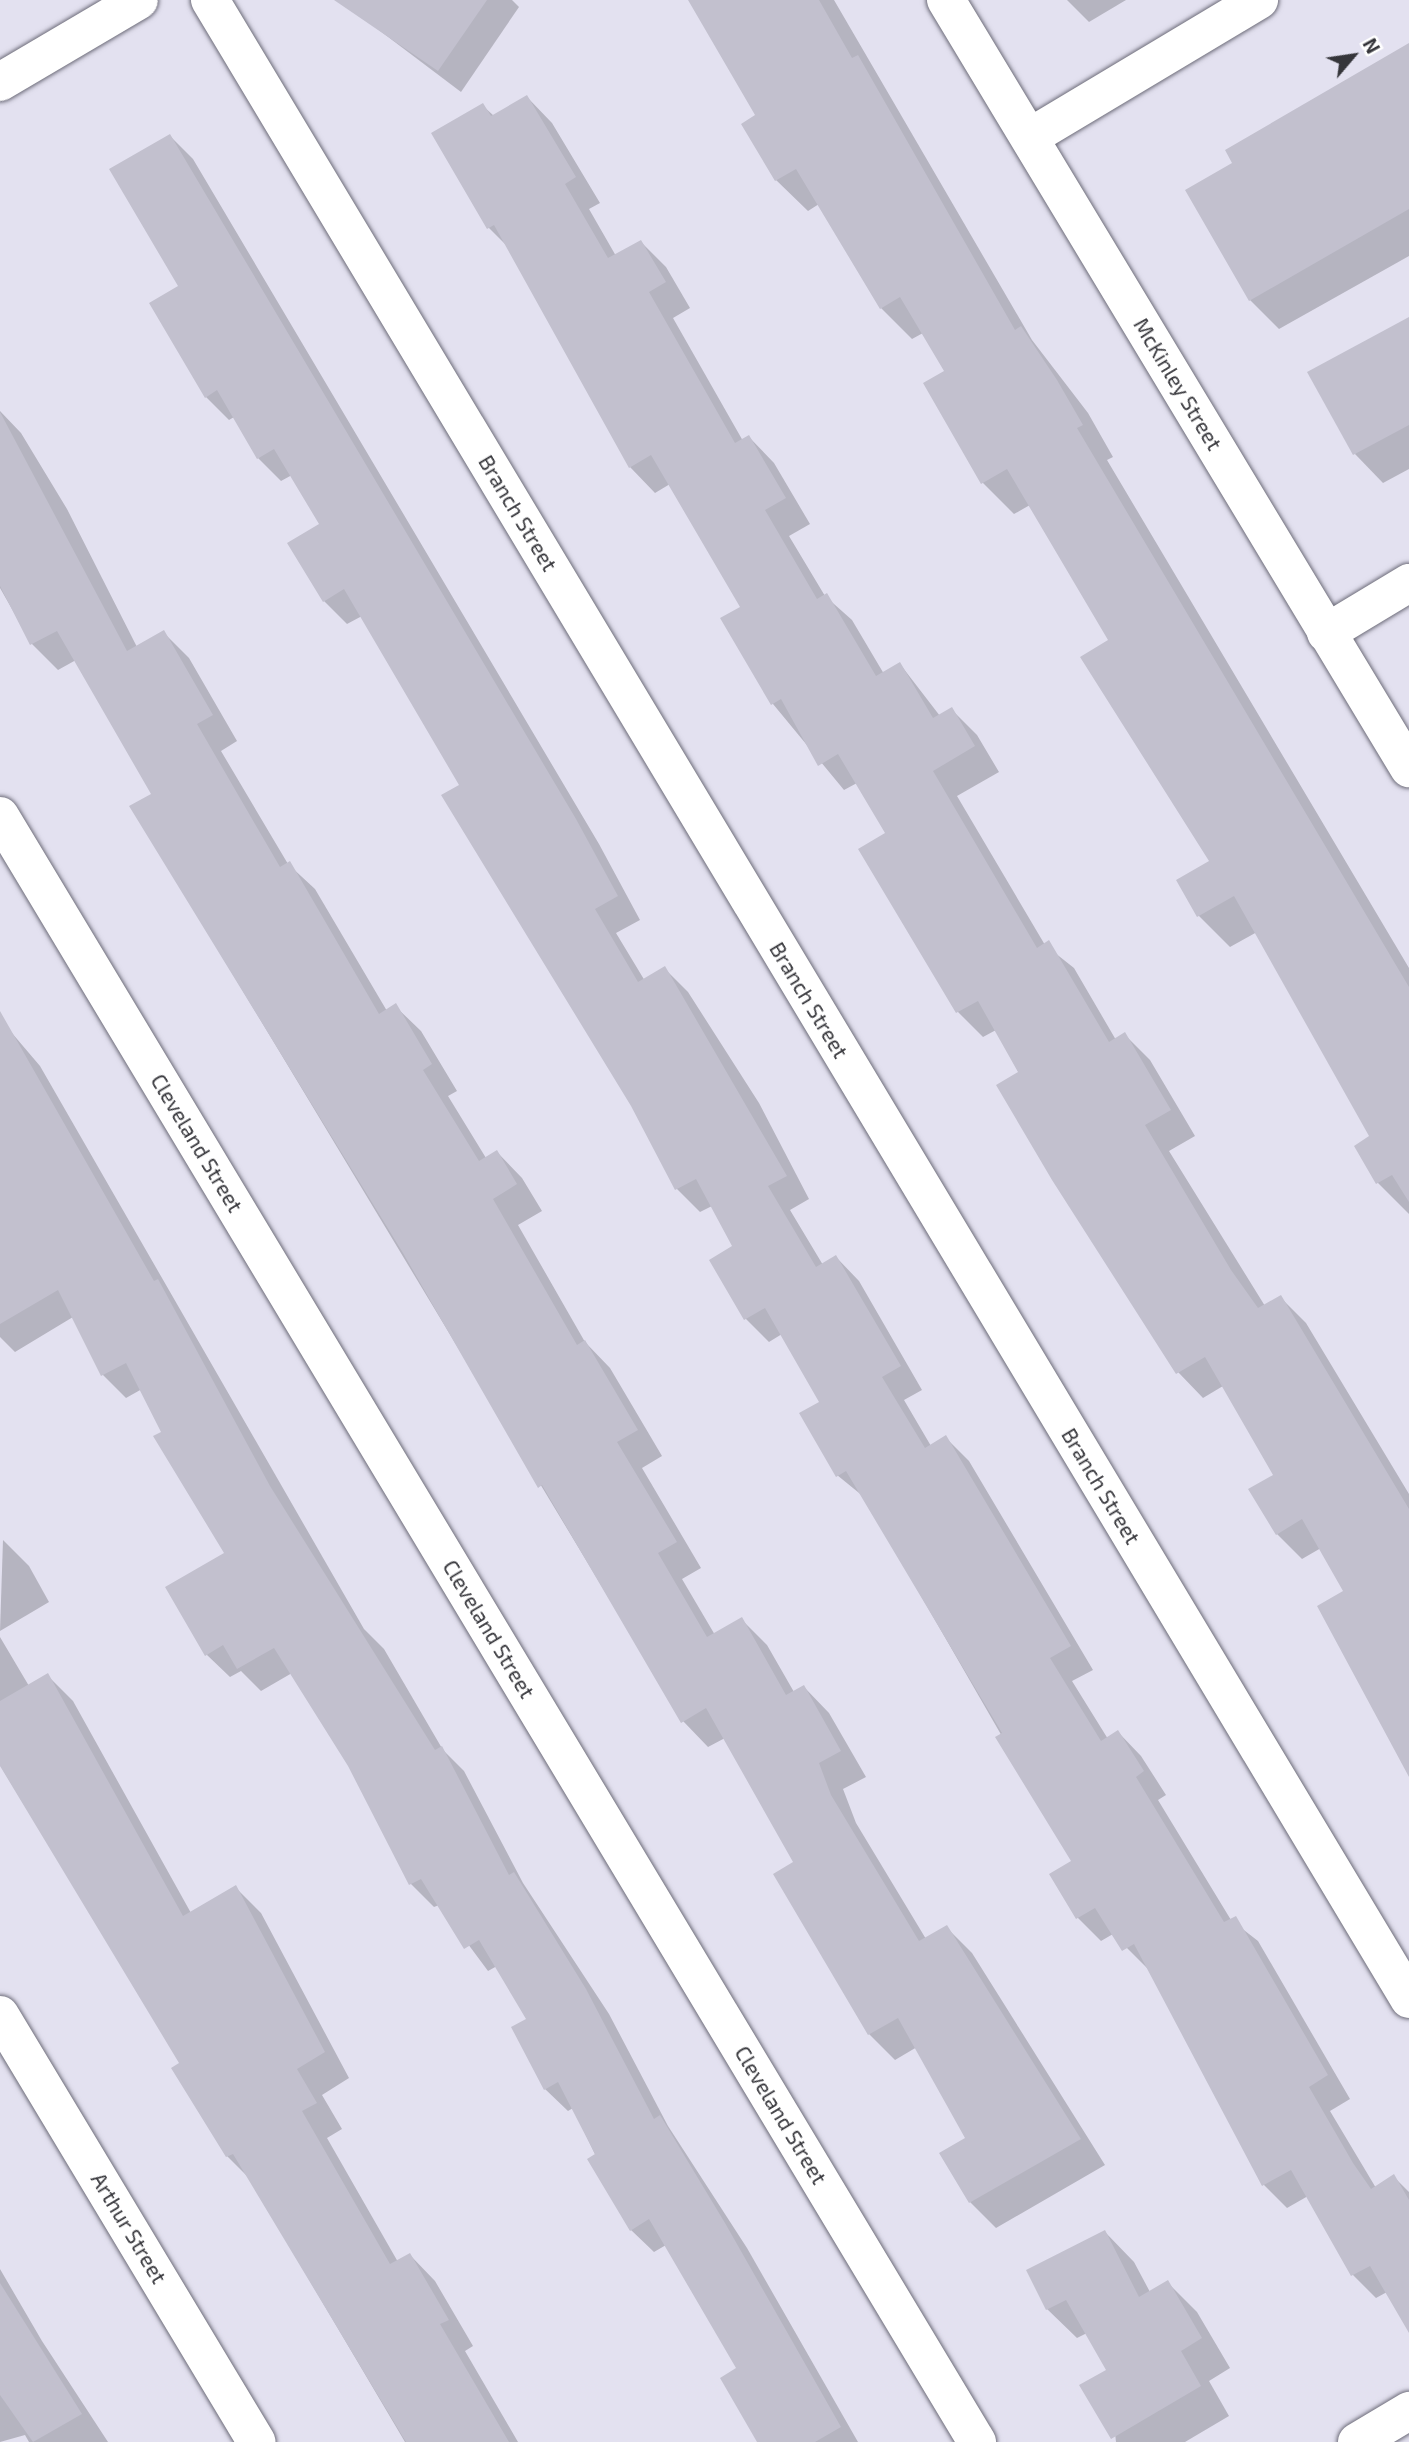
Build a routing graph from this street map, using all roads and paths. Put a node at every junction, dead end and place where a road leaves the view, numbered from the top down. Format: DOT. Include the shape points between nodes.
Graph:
graph roads {
  1 [pos="139,0"];
  2 [pos="210,0"];
  3 [pos="946,0"];
  4 [pos="1259,0"];
  5 [pos="0,82"];
  6 [pos="1031,137"];
  7 [pos="1409,583"];
  8 [pos="1326,633"];
  9 [pos="1409,768"];
  10 [pos="0,816"];
  11 [pos="1409,1999"];
  12 [pos="0,2015"];
  13 [pos="1409,2411"];
  14 [pos="257,2442"];
  15 [pos="977,2442"];
  16 [pos="1357,2442"];
  1 -- 5 [label="street"];
  2 -- 11 [label="street, Branch Street"];
  3 -- 6 [label="street, McKinley Street"];
  4 -- 6 [label="street"];
  6 -- 8 [label="street, McKinley Street"];
  7 -- 8 [label="street"];
  8 -- 9 [label="street, McKinley Street"];
  10 -- 15 [label="street, Cleveland Street"];
  12 -- 14 [label="street, Arthur Street"];
  13 -- 16 [label="street"];
}
